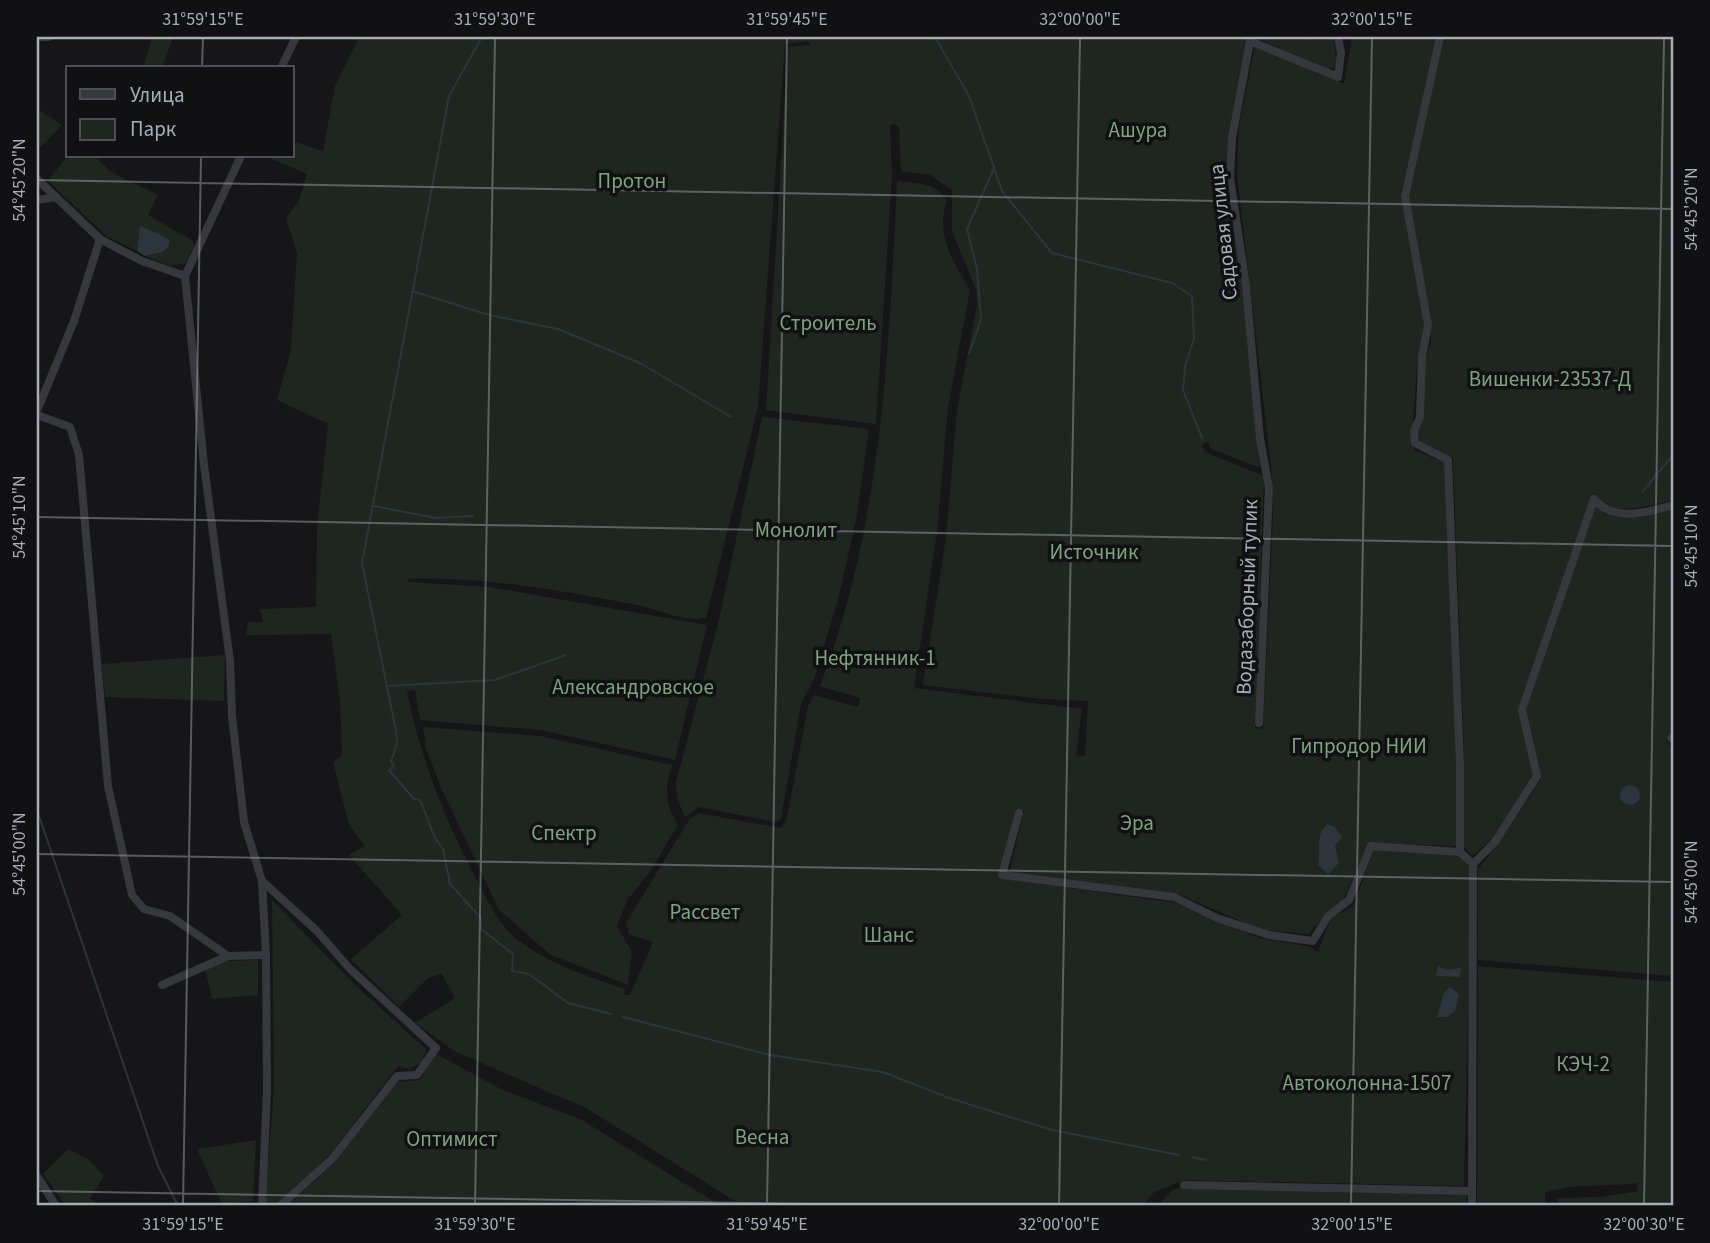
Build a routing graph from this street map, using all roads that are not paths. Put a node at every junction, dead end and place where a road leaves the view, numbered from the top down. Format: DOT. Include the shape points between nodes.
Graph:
graph roads {
  1 [pos="39,37"];
  2 [pos="48,37"];
  3 [pos="296,37"];
  4 [pos="1338,37"];
  5 [pos="1440,37"];
  6 [pos="282,66"];
  7 [pos="240,158"];
  8 [pos="37,178"];
  9 [pos="56,197"];
  10 [pos="37,200"];
  11 [pos="100,239"];
  12 [pos="185,276"];
  13 [pos="37,413"];
  14 [pos="1267,473"];
  15 [pos="1673,505"];
  16 [pos="1259,723"];
  17 [pos="1019,813"];
  18 [pos="1460,852"];
  19 [pos="1473,864"];
  20 [pos="262,881"];
  21 [pos="266,955"];
  22 [pos="228,956"];
  23 [pos="162,985"];
  24 [pos="37,1176"];
  25 [pos="1184,1185"];
  26 [pos="1472,1191"];
  27 [pos="56,1206"];
  28 [pos="262,1206"];
  29 [pos="280,1206"];
  30 [pos="1472,1206"];
  1 -- 2 [label="street"];
  3 -- 6 [label="street"];
  4 -- 14 [label="street, Садовая улица" via="1338,77 1250,41 1232,138 1230,178"];
  5 -- 18 [label="street" via="1405,196 1428,325 1415,443 1448,460"];
  7 -- 12 [label="street"];
  8 -- 9 [label="street"];
  9 -- 10 [label="street"];
  9 -- 11 [label="street"];
  11 -- 12 [label="street"];
  11 -- 13 [label="street"];
  12 -- 20 [label="street" via="244,822"];
  13 -- 22 [label="street" via="70,427 79,455 108,786 132,895 144,909 170,916"];
  14 -- 16 [label="street, Водазаборный тупик"];
  15 -- 19 [label="street" via="1638,514 1612,511 1594,499 1522,710 1537,776 1495,842"];
  17 -- 18 [label="street" via="1002,875 1174,897 1256,931 1313,941 1328,916 1349,900 1371,846"];
  18 -- 19 [label="street"];
  19 -- 26 [label="street"];
  20 -- 21 [label="street"];
  20 -- 29 [label="street" via="436,1048 417,1075 397,1076 332,1159"];
  21 -- 22 [label="street"];
  21 -- 28 [label="street"];
  22 -- 23 [label="street"];
  24 -- 27 [label="street"];
  25 -- 26 [label="street"];
  26 -- 30 [label="street"];
}
